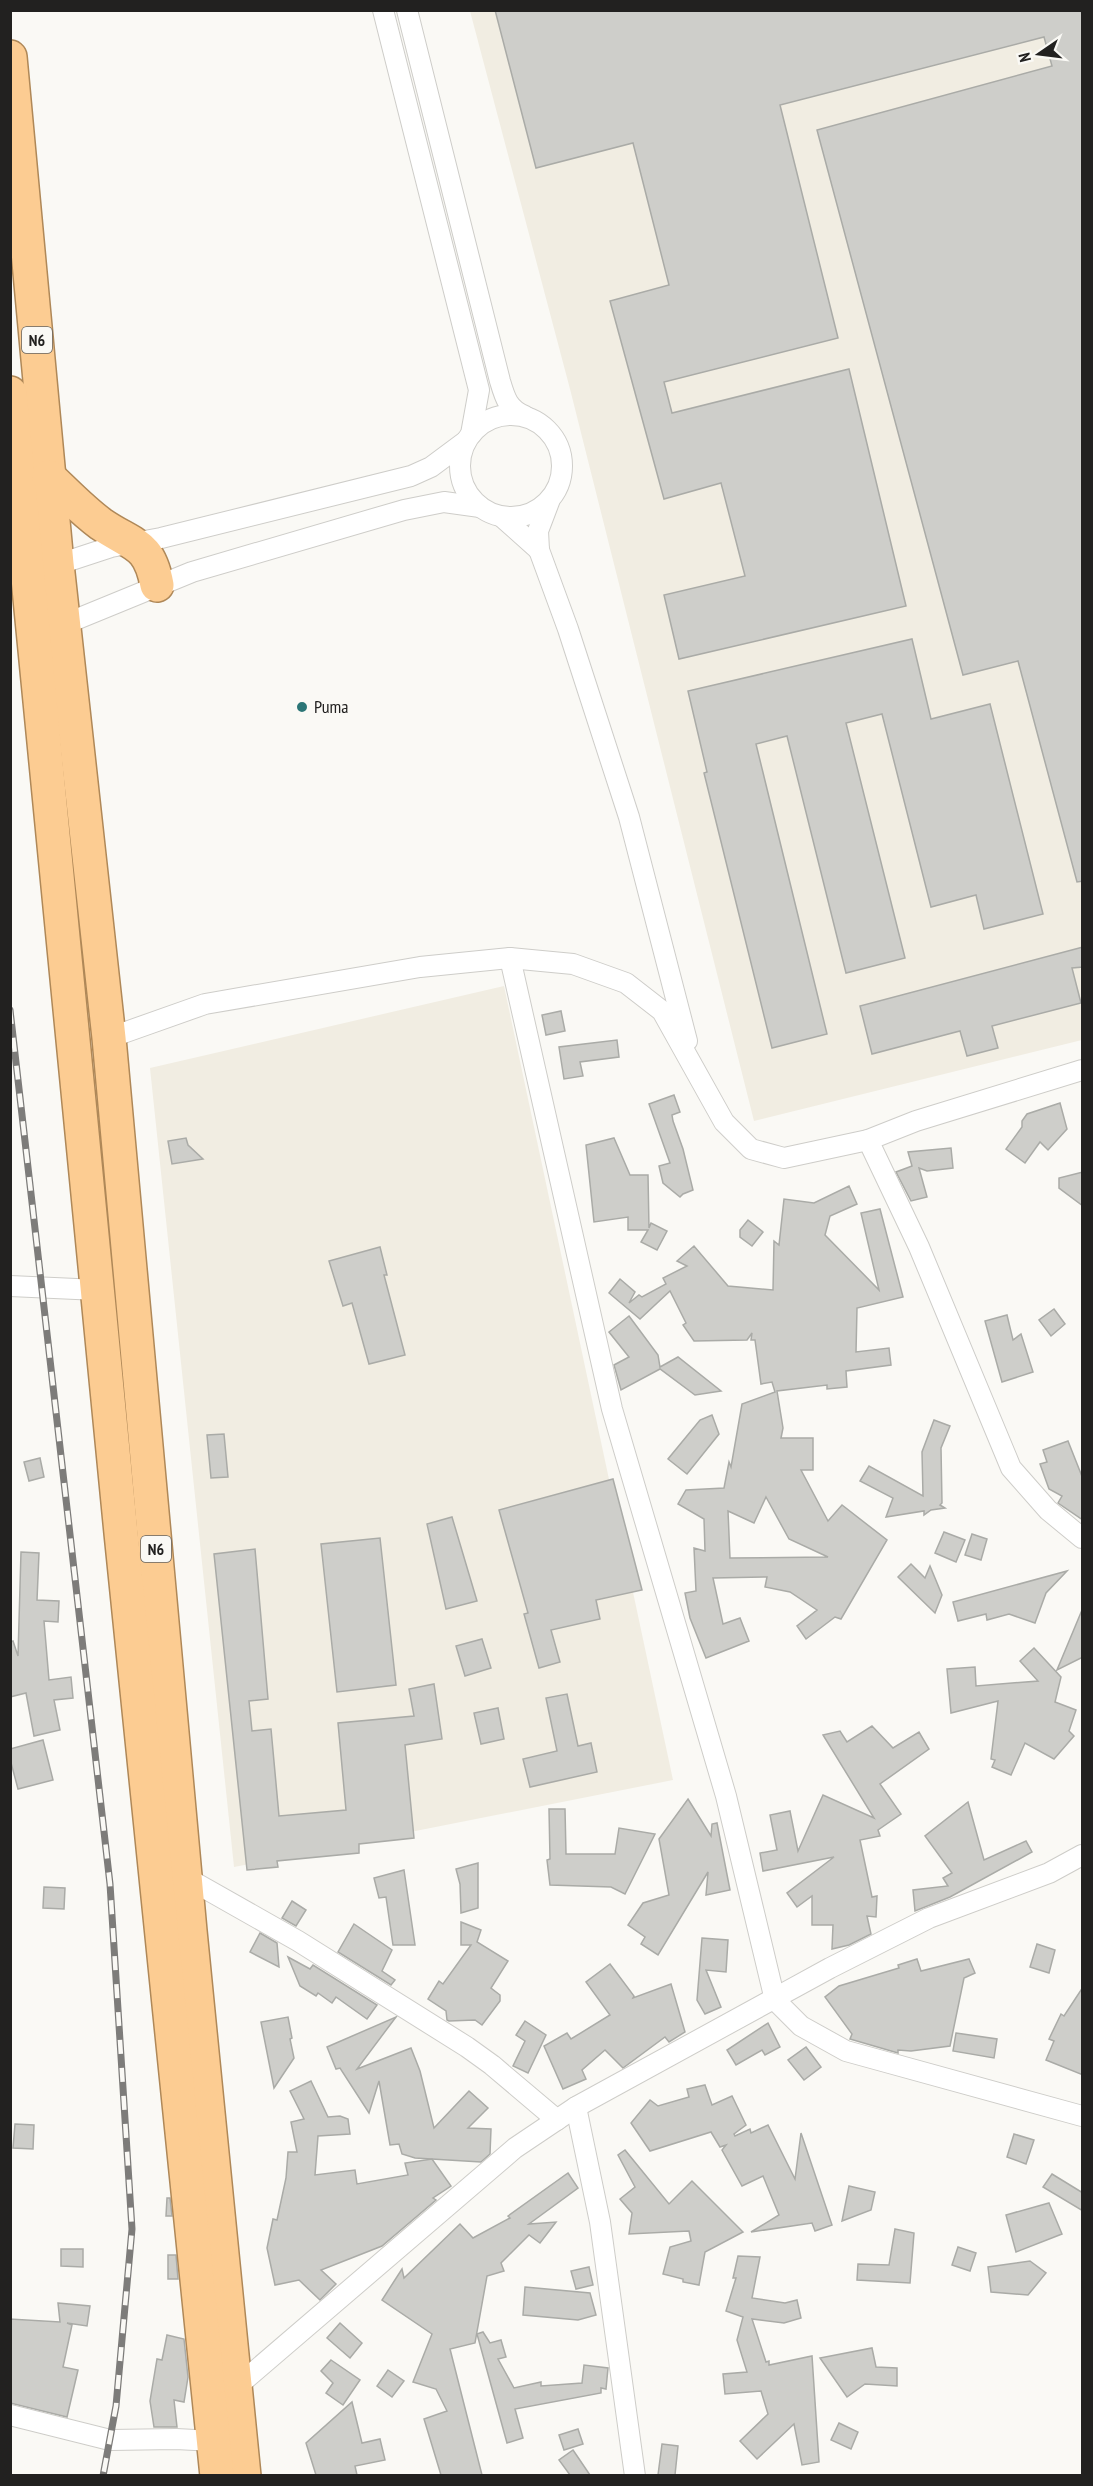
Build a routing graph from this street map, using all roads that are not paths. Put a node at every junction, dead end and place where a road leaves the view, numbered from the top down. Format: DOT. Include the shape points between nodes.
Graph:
graph roads {
  1 [pos="383,10"];
  2 [pos="407,10"];
  3 [pos="10,57"];
  4 [pos="10,393"];
  5 [pos="525,416"];
  6 [pos="469,437"];
  7 [pos="49,477"];
  8 [pos="549,502"];
  9 [pos="480,507"];
  10 [pos="502,517"];
  11 [pos="134,543"];
  12 [pos="539,550"];
  13 [pos="43,570"];
  14 [pos="157,585"];
  15 [pos="50,626"];
  16 [pos="510,958"];
  17 [pos="109,1038"];
  18 [pos="693,1064"];
  19 [pos="1083,1070"];
  20 [pos="868,1140"];
  21 [pos="10,1286"];
  22 [pos="98,1290"];
  23 [pos="1083,1538"];
  24 [pos="1083,1855"];
  25 [pos="185,1877"];
  26 [pos="775,2000"];
  27 [pos="576,2107"];
  28 [pos="1083,2116"];
  29 [pos="557,2120"];
  30 [pos="234,2389"];
  31 [pos="10,2415"];
  32 [pos="214,2441"];
  33 [pos="217,2475"];
  34 [pos="244,2475"];
  35 [pos="635,2475"];
  1 -- 6 [label="street" via="479,390"];
  2 -- 5 [label="street" via="500,381 513,411"];
  3 -- 7 [label="highway, N6"];
  4 -- 13 [label="highway, N6"];
  5 -- 6 [label="street" via="504,415 487,420"];
  5 -- 8 [label="street" via="544,425 557,442 563,464 560,484"];
  6 -- 9 [label="street" via="462,450 461,476"];
  6 -- 11 [label="street" via="431,467 411,476"];
  7 -- 11 [label="highway" via="101,524"];
  7 -- 13 [label="highway, N6"];
  8 -- 10 [label="street" via="527,515"];
  8 -- 12 [label="street" via="538,531"];
  9 -- 10 [label="street"];
  9 -- 14 [label="street" via="444,502 405,510"];
  10 -- 12 [label="street"];
  11 -- 13 [label="street"];
  11 -- 14 [label="highway" via="151,561"];
  12 -- 18 [label="street" via="628,817"];
  13 -- 15 [label="highway, N6"];
  14 -- 15 [label="street"];
  15 -- 17 [label="highway, N6"];
  15 -- 22 [label="highway, N6"];
  16 -- 17 [label="street" via="420,967 205,1004"];
  16 -- 18 [label="street" via="573,964 626,982 662,1011"];
  16 -- 26 [label="street" via="612,1409 726,1796"];
  17 -- 25 [label="highway, N6"];
  18 -- 20 [label="street" via="724,1122 751,1149 784,1158"];
  19 -- 20 [label="street" via="916,1121"];
  20 -- 23 [label="street" via="919,1247 1011,1468 1048,1510"];
  21 -- 22 [label="street"];
  22 -- 32 [label="highway, N6"];
  24 -- 26 [label="street" via="1049,1873 929,1918"];
  25 -- 29 [label="street" via="298,1941 467,2047"];
  25 -- 30 [label="highway, N6"];
  26 -- 27 [label="street"];
  26 -- 28 [label="street" via="801,2026 846,2051"];
  27 -- 29 [label="street"];
  27 -- 35 [label="street" via="600,2222"];
  29 -- 30 [label="street" via="506,2156"];
  30 -- 34 [label="highway, N6"];
  31 -- 32 [label="street" via="110,2440"];
  32 -- 33 [label="highway, N6"];
}
